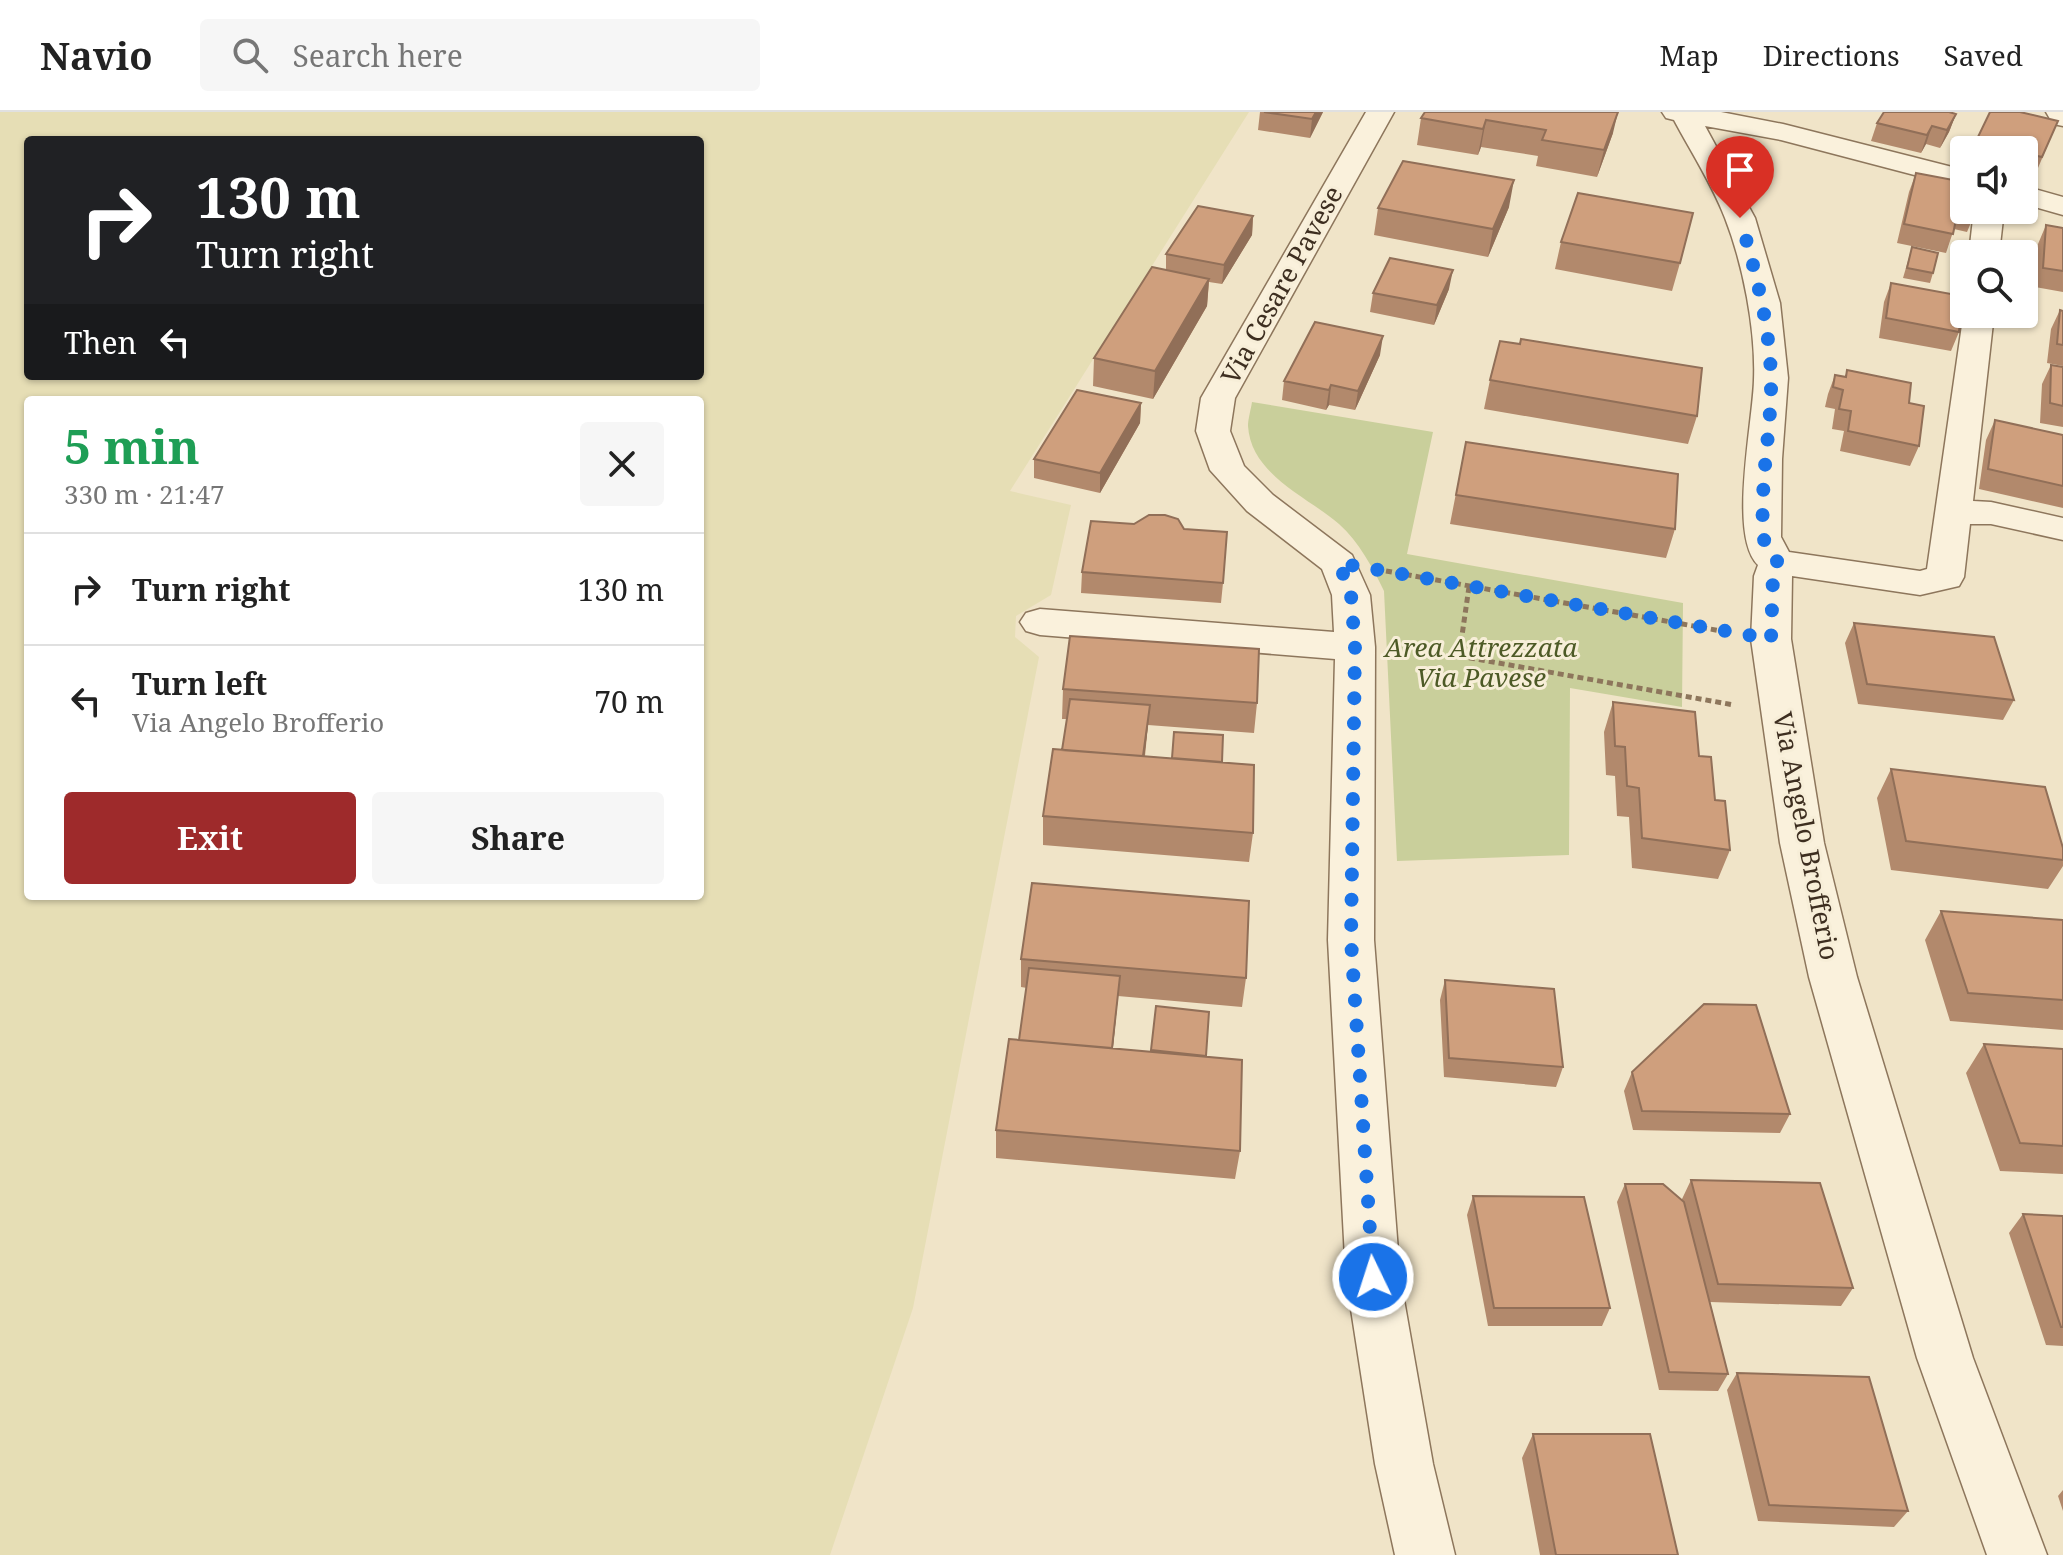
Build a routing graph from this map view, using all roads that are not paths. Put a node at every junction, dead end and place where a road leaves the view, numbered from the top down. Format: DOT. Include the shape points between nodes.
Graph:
graph roads {
  1 [pos="1380,112"];
  2 [pos="1681,112"];
  3 [pos="2060,112"];
  4 [pos="2063,118"];
  5 [pos="1791,122"];
  6 [pos="1950,174"];
  7 [pos="2038,199"];
  8 [pos="2063,206"];
  9 [pos="1976,328"];
  10 [pos="1955,512"];
  11 [pos="2063,529"];
  12 [pos="1778,562"];
  13 [pos="1040,622"];
  14 [pos="1355,647"];
  15 [pos="1425,1555"];
  16 [pos="2017,1555"];
  1 -- 14 [label="street, Via Cesare Pavese" via="1218,398 1213,431 1228,470 1260,503 1339,563 1351,595"];
  2 -- 5 [label="street"];
  2 -- 12 [label="street" via="1740,218 1764,303 1771,378 1762,537 1768,554"];
  3 -- 4 [label="street"];
  5 -- 6 [label="street"];
  7 -- 8 [label="street"];
  9 -- 10 [label="street"];
  10 -- 11 [label="street" via="1991,513"];
  10 -- 12 [label="street" via="1945,577 1920,583"];
  12 -- 16 [label="street, Via Angelo Brofferio" via="1771,639 1802,843 1833,977 1945,1358"];
  13 -- 14 [label="street"];
  14 -- 15 [label="street" via="1351,940 1373,1277"];
}
